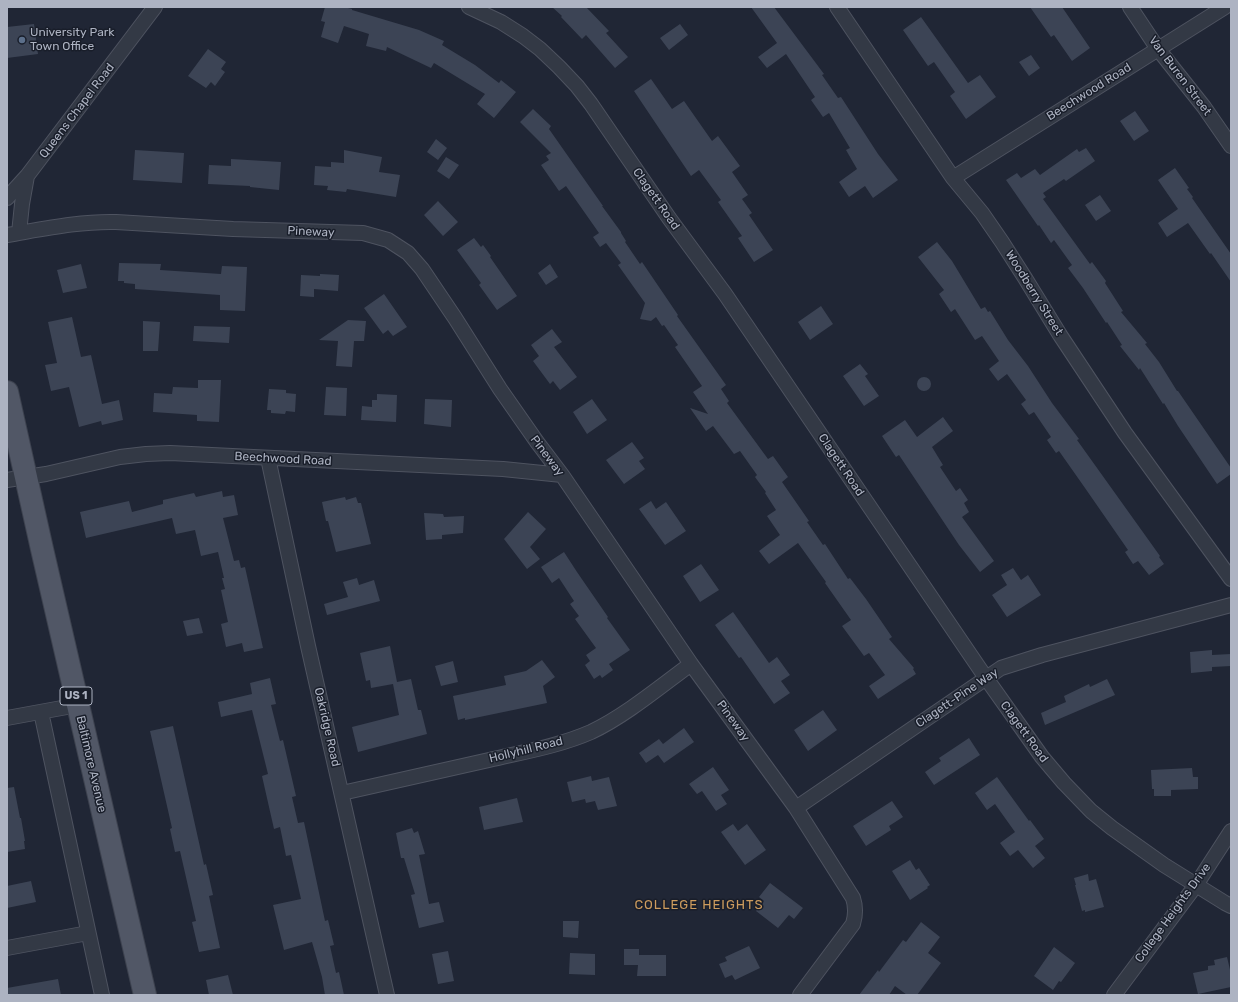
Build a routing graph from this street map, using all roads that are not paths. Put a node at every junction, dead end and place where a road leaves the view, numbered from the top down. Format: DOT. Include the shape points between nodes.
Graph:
graph roads {
  1 [pos="155,7"];
  2 [pos="468,7"];
  3 [pos="837,7"];
  4 [pos="1130,7"];
  5 [pos="1225,7"];
  6 [pos="1158,49"];
  7 [pos="1231,146"];
  8 [pos="27,176"];
  9 [pos="954,178"];
  10 [pos="7,198"];
  11 [pos="13,234"];
  12 [pos="7,392"];
  13 [pos="268,458"];
  14 [pos="562,475"];
  15 [pos="16,479"];
  16 [pos="1231,579"];
  17 [pos="1231,605"];
  18 [pos="691,664"];
  19 [pos="986,678"];
  20 [pos="78,705"];
  21 [pos="41,712"];
  22 [pos="7,718"];
  23 [pos="342,793"];
  24 [pos="796,808"];
  25 [pos="1231,831"];
  26 [pos="1196,885"];
  27 [pos="1231,906"];
  28 [pos="88,933"];
  29 [pos="7,948"];
  30 [pos="102,995"];
  31 [pos="145,995"];
  32 [pos="387,995"];
  33 [pos="800,995"];
  34 [pos="1114,995"];
  1 -- 8 [label="street, Queens Chapel Road"];
  2 -- 19 [label="street, Clagett Road" via="501,22 523,36 577,86 591,104 729,300"];
  3 -- 9 [label="street, Woodberry Street"];
  4 -- 6 [label="street, Van Buren Street"];
  5 -- 6 [label="street, Beechwood Road"];
  6 -- 7 [label="street, Van Buren Street"];
  6 -- 9 [label="street, Beechwood Road"];
  8 -- 10 [label="street, Queens Chapel Road"];
  8 -- 11 [label="street, Queens Chapel Road"];
  9 -- 16 [label="street, Woodberry Street" via="1006,248 1125,433"];
  11 -- 14 [label="street, Pineway" via="70,225 116,222 363,233 388,240 408,253 422,269 500,390"];
  12 -- 15 [label="main road, Baltimore Avenue / US 1"];
  13 -- 14 [label="street, Beechwood Road" via="503,469"];
  13 -- 15 [label="street, Beechwood Road" via="146,454"];
  13 -- 23 [label="street, Oakridge Road"];
  14 -- 18 [label="street, Pineway"];
  15 -- 20 [label="main road, Baltimore Avenue / US 1"];
  17 -- 19 [label="street, Clagett-Pine Way" via="1017,662 1001,668"];
  18 -- 23 [label="street, Hollyhill Road" via="608,723 578,737 549,746"];
  18 -- 24 [label="street, Pineway"];
  19 -- 24 [label="street, Clagett-Pine Way"];
  19 -- 26 [label="street, Clagett Road" via="1064,784 1112,828"];
  20 -- 21 [label="street"];
  20 -- 31 [label="main road, Baltimore Avenue / US 1"];
  21 -- 22 [label="street"];
  21 -- 28 [label="street"];
  23 -- 32 [label="street, Oakridge Road"];
  24 -- 33 [label="street, Pineway" via="856,905 853,924"];
  25 -- 26 [label="street, College Heights Drive"];
  26 -- 27 [label="street, Clagett Road"];
  26 -- 34 [label="street, College Heights Drive"];
  28 -- 29 [label="street"];
  28 -- 30 [label="street"];
}
